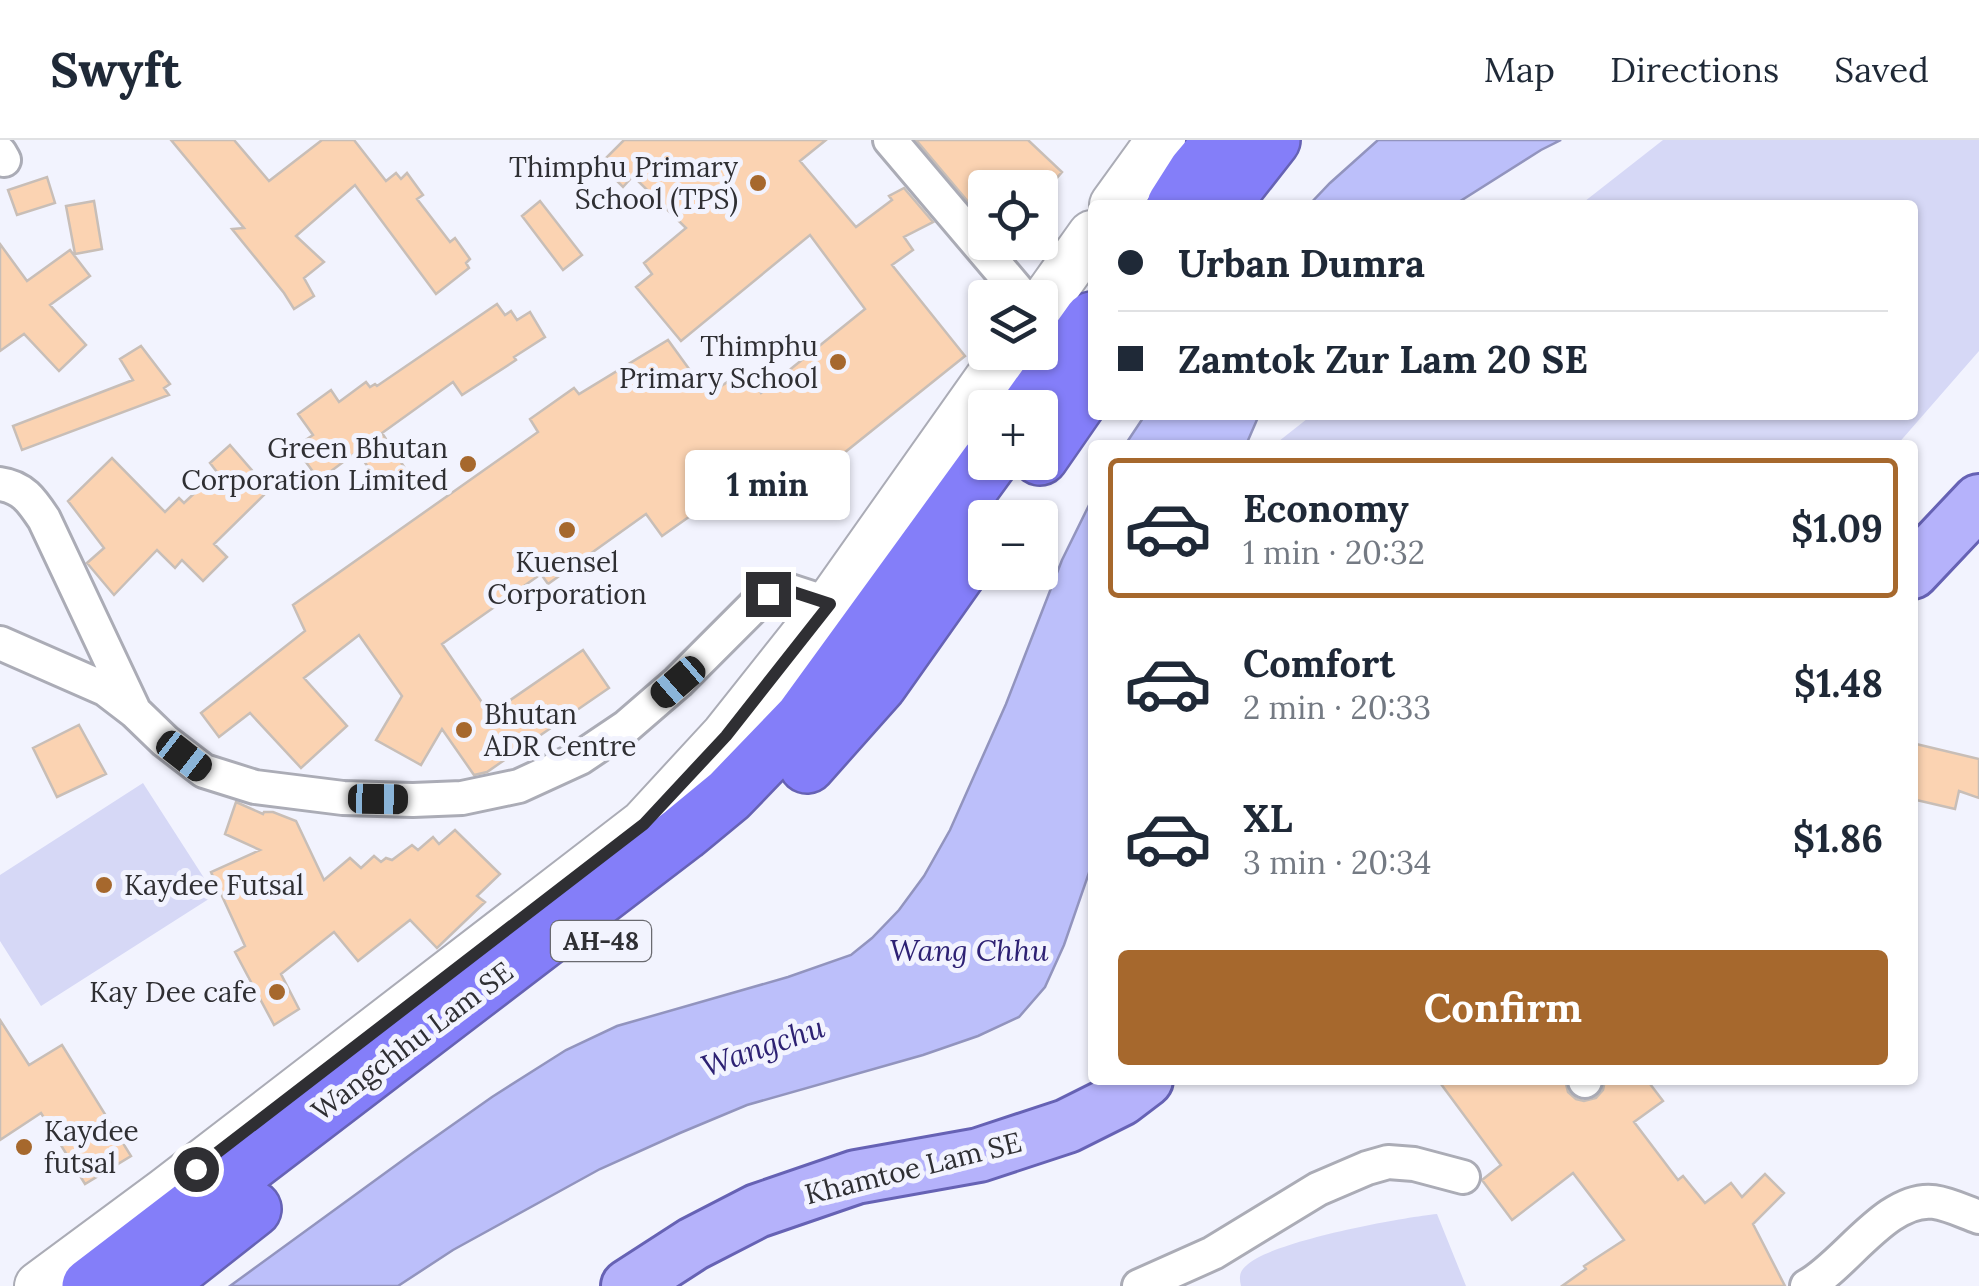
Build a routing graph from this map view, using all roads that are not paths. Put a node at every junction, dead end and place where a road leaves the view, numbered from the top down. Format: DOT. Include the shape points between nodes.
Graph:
graph roads {
  1 [pos="890,140"];
  2 [pos="1160,140"];
  3 [pos="1223,140"];
  4 [pos="1272,140"];
  5 [pos="1118,200"];
  6 [pos="1178,200"];
  7 [pos="1224,200"];
  8 [pos="1088,241"];
  9 [pos="1009,280"];
  10 [pos="1058,283"];
  11 [pos="1088,326"];
  12 [pos="995,370"];
  13 [pos="1088,388"];
  14 [pos="1042,390"];
  15 [pos="1058,431"];
  16 [pos="976,480"];
  17 [pos="0,484"];
  18 [pos="1979,501"];
  19 [pos="968,558"];
  20 [pos="1918,566"];
  21 [pos="830,604"];
  22 [pos="0,642"];
  23 [pos="135,712"];
  24 [pos="1139,1085"];
  25 [pos="1463,1176"];
  26 [pos="1979,1217"];
  27 [pos="39,1286"];
  28 [pos="90,1286"];
  29 [pos="155,1286"];
  30 [pos="628,1286"];
  31 [pos="1139,1286"];
  32 [pos="1807,1286"];
  1 -- 9 [label="street"];
  2 -- 5 [label="main road"];
  3 -- 6 [label="highway"];
  4 -- 7 [label="highway"];
  8 -- 10 [label="main road"];
  11 -- 14 [label="highway"];
  12 -- 21 [label="main road"];
  13 -- 15 [label="highway"];
  16 -- 28 [label="highway, Wangchhu Lam SE / AH-48" via="803,718 728,795"];
  17 -- 23 [label="street" via="28,496 44,519"];
  18 -- 20 [label="main road"];
  19 -- 29 [label="highway, Wangchhu Lam SE / AH-48" via="879,684 708,862"];
  21 -- 23 [label="street" via="784,589 768,594 678,682 580,758 519,786 462,798 343,798 256,787 204,771"];
  21 -- 27 [label="main road" via="726,736 644,824"];
  22 -- 23 [label="street" via="106,689"];
  24 -- 30 [label="main road, Khamtoe Lam SE" via="1066,1126 979,1155 856,1177 757,1211"];
  25 -- 31 [label="street" via="1414,1164 1367,1168"];
  26 -- 32 [label="street" via="1936,1202 1908,1207 1880,1222"];
}
